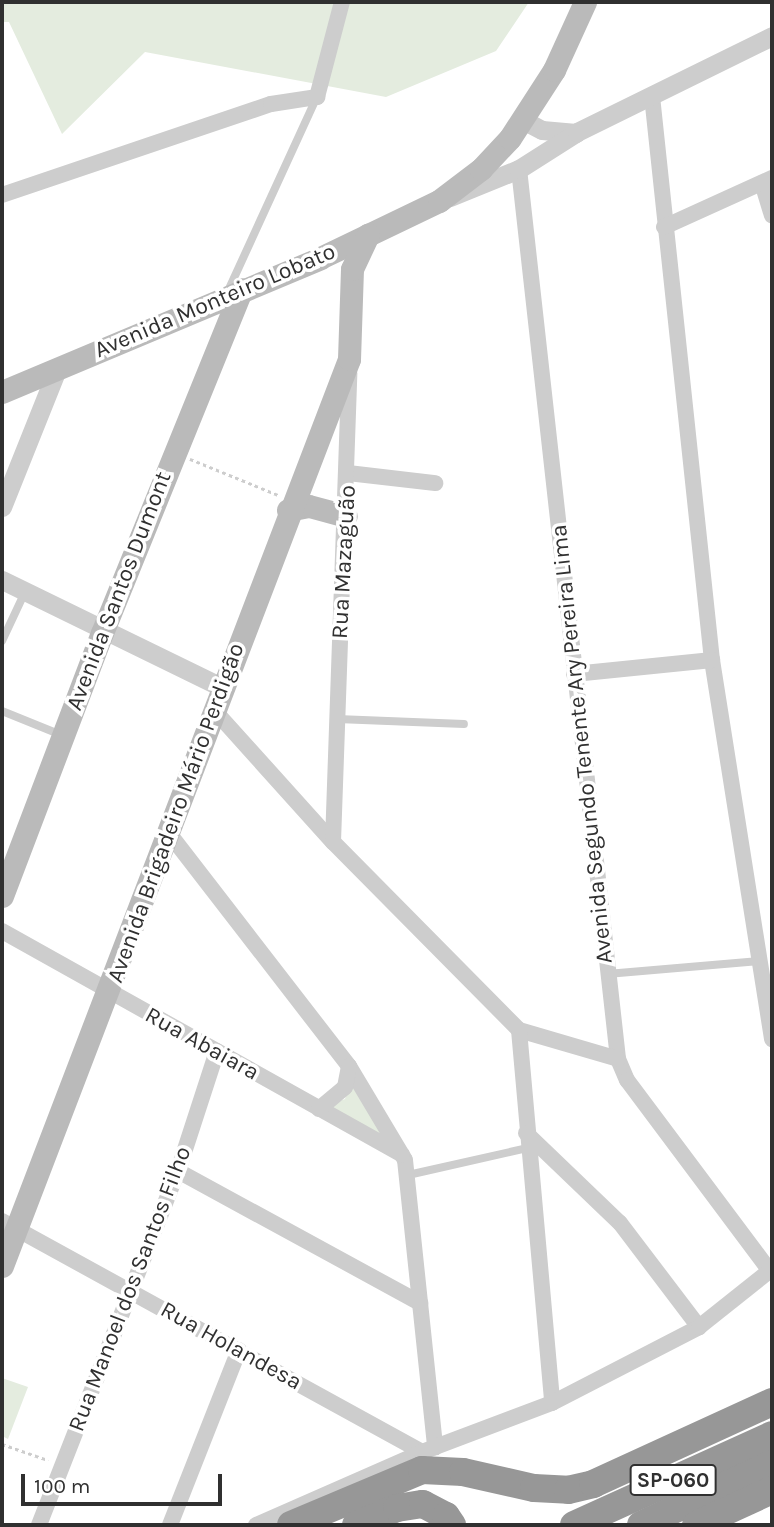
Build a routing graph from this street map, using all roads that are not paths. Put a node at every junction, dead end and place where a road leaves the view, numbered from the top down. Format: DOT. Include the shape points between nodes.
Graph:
graph roads {
  1 [pos="342,2"];
  2 [pos="585,2"];
  3 [pos="772,36"];
  4 [pos="652,96"];
  5 [pos="317,97"];
  6 [pos="523,120"];
  7 [pos="577,132"];
  8 [pos="519,169"];
  9 [pos="767,180"];
  10 [pos="2,195"];
  11 [pos="432,202"];
  12 [pos="772,216"];
  13 [pos="664,228"];
  14 [pos="368,235"];
  15 [pos="320,257"];
  16 [pos="351,282"];
  17 [pos="234,293"];
  18 [pos="349,359"];
  19 [pos="58,367"];
  20 [pos="2,392"];
  21 [pos="348,473"];
  22 [pos="435,483"];
  23 [pos="290,505"];
  24 [pos="2,507"];
  25 [pos="346,516"];
  26 [pos="2,580"];
  27 [pos="25,593"];
  28 [pos="102,633"];
  29 [pos="2,641"];
  30 [pos="712,660"];
  31 [pos="574,674"];
  32 [pos="223,688"];
  33 [pos="214,710"];
  34 [pos="2,712"];
  35 [pos="337,719"];
  36 [pos="464,724"];
  37 [pos="62,736"];
  38 [pos="168,832"];
  39 [pos="333,842"];
  40 [pos="2,896"];
  41 [pos="2,931"];
  42 [pos="759,961"];
  43 [pos="607,974"];
  44 [pos="109,992"];
  45 [pos="519,1030"];
  46 [pos="772,1039"];
  47 [pos="217,1051"];
  48 [pos="618,1059"];
  49 [pos="349,1066"];
  50 [pos="319,1110"];
  51 [pos="527,1140"];
  52 [pos="402,1156"];
  53 [pos="178,1171"];
  54 [pos="408,1175"];
  55 [pos="9,1225"];
  56 [pos="2,1266"];
  57 [pos="771,1270"];
  58 [pos="130,1291"];
  59 [pos="420,1303"];
  60 [pos="699,1327"];
  61 [pos="239,1350"];
  62 [pos="772,1402"];
  63 [pos="552,1403"];
  64 [pos="772,1435"];
  65 [pos="428,1450"];
  66 [pos="772,1464"];
  67 [pos="772,1490"];
  68 [pos="39,1525"];
  69 [pos="170,1525"];
  70 [pos="256,1525"];
  71 [pos="291,1525"];
  72 [pos="356,1525"];
  73 [pos="452,1525"];
  74 [pos="574,1525"];
  75 [pos="641,1525"];
  76 [pos="696,1525"];
  1 -- 5 [label="street"];
  2 -- 6 [label="main road, Avenida Monteiro Lobato" via="570,40"];
  3 -- 4 [label="street"];
  4 -- 7 [label="street"];
  4 -- 13 [label="street"];
  5 -- 10 [label="street" via="271,104"];
  5 -- 17 [label="lane"];
  6 -- 7 [label="street" via="554,133"];
  6 -- 11 [label="main road, Avenida Monteiro Lobato" via="481,169"];
  7 -- 8 [label="street"];
  8 -- 11 [label="street"];
  8 -- 31 [label="street, Avenida Segundo Tenente Ary Pereira Lima"];
  9 -- 12 [label="street"];
  9 -- 13 [label="street"];
  11 -- 14 [label="main road, Avenida Monteiro Lobato"];
  13 -- 30 [label="street"];
  14 -- 15 [label="main road, Avenida Monteiro Lobato"];
  14 -- 16 [label="main road, Rua Mazaguão" via="355,257"];
  15 -- 16 [label="main road" via="343,267"];
  15 -- 17 [label="main road, Avenida Monteiro Lobato"];
  16 -- 18 [label="main road, Rua Mazaguão"];
  17 -- 19 [label="main road, Avenida Monteiro Lobato"];
  17 -- 28 [label="main road, Avenida Santos Dumont"];
  18 -- 21 [label="street, Rua Mazaguão"];
  18 -- 23 [label="main road, Avenida Brigadeiro Mário Perdigão"];
  19 -- 20 [label="main road, Avenida Monteiro Lobato"];
  19 -- 24 [label="street"];
  21 -- 22 [label="street"];
  21 -- 25 [label="street, Rua Mazaguão"];
  23 -- 25 [label="main road" via="321,507"];
  23 -- 32 [label="main road, Avenida Brigadeiro Mário Perdigão"];
  25 -- 35 [label="street, Rua Mazaguão"];
  26 -- 27 [label="street"];
  27 -- 28 [label="street"];
  27 -- 29 [label="lane"];
  28 -- 32 [label="street"];
  28 -- 37 [label="main road, Avenida Santos Dumont"];
  30 -- 31 [label="street"];
  30 -- 42 [label="street"];
  31 -- 43 [label="street, Avenida Segundo Tenente Ary Pereira Lima"];
  32 -- 33 [label="main road, Avenida Brigadeiro Mário Perdigão"];
  33 -- 38 [label="main road, Avenida Brigadeiro Mário Perdigão"];
  33 -- 39 [label="street"];
  34 -- 37 [label="lane"];
  35 -- 36 [label="lane"];
  35 -- 39 [label="street, Rua Mazaguão"];
  37 -- 40 [label="main road, Avenida Santos Dumont"];
  38 -- 44 [label="main road, Avenida Brigadeiro Mário Perdigão"];
  38 -- 49 [label="street"];
  39 -- 45 [label="street"];
  41 -- 44 [label="street, Rua Abaiara"];
  42 -- 43 [label="lane"];
  42 -- 46 [label="street"];
  43 -- 48 [label="street, Avenida Segundo Tenente Ary Pereira Lima"];
  44 -- 47 [label="street, Rua Abaiara"];
  44 -- 55 [label="main road, Avenida Brigadeiro Mário Perdigão"];
  45 -- 48 [label="street"];
  45 -- 51 [label="street"];
  47 -- 50 [label="street, Rua Abaiara"];
  47 -- 53 [label="street, Rua Manoel dos Santos Filho"];
  48 -- 57 [label="street, Avenida Segundo Tenente Ary Pereira Lima" via="627,1080"];
  49 -- 50 [label="street" via="345,1087"];
  49 -- 52 [label="street"];
  50 -- 52 [label="street, Rua Abaiara"];
  51 -- 54 [label="lane"];
  51 -- 60 [label="street" via="586,1186"];
  51 -- 63 [label="street"];
  52 -- 54 [label="street"];
  53 -- 58 [label="street, Rua Manoel dos Santos Filho"];
  53 -- 59 [label="street"];
  54 -- 59 [label="street"];
  55 -- 56 [label="main road, Avenida Brigadeiro Mário Perdigão"];
  55 -- 58 [label="street, Rua Holandesa"];
  57 -- 60 [label="street"];
  58 -- 61 [label="street, Rua Holandesa"];
  58 -- 68 [label="street, Rua Manoel dos Santos Filho"];
  59 -- 65 [label="street"];
  60 -- 63 [label="street"];
  61 -- 65 [label="street, Rua Holandesa"];
  61 -- 69 [label="street"];
  62 -- 71 [label="highway" via="593,1484 568,1490 534,1488 463,1472 422,1469"];
  63 -- 65 [label="street"];
  64 -- 74 [label="highway, SP-060"];
  65 -- 70 [label="street"];
  66 -- 75 [label="highway, SP-060"];
  67 -- 76 [label="highway, SP-060"];
  72 -- 73 [label="highway" via="397,1508 424,1504 446,1516"];
}
